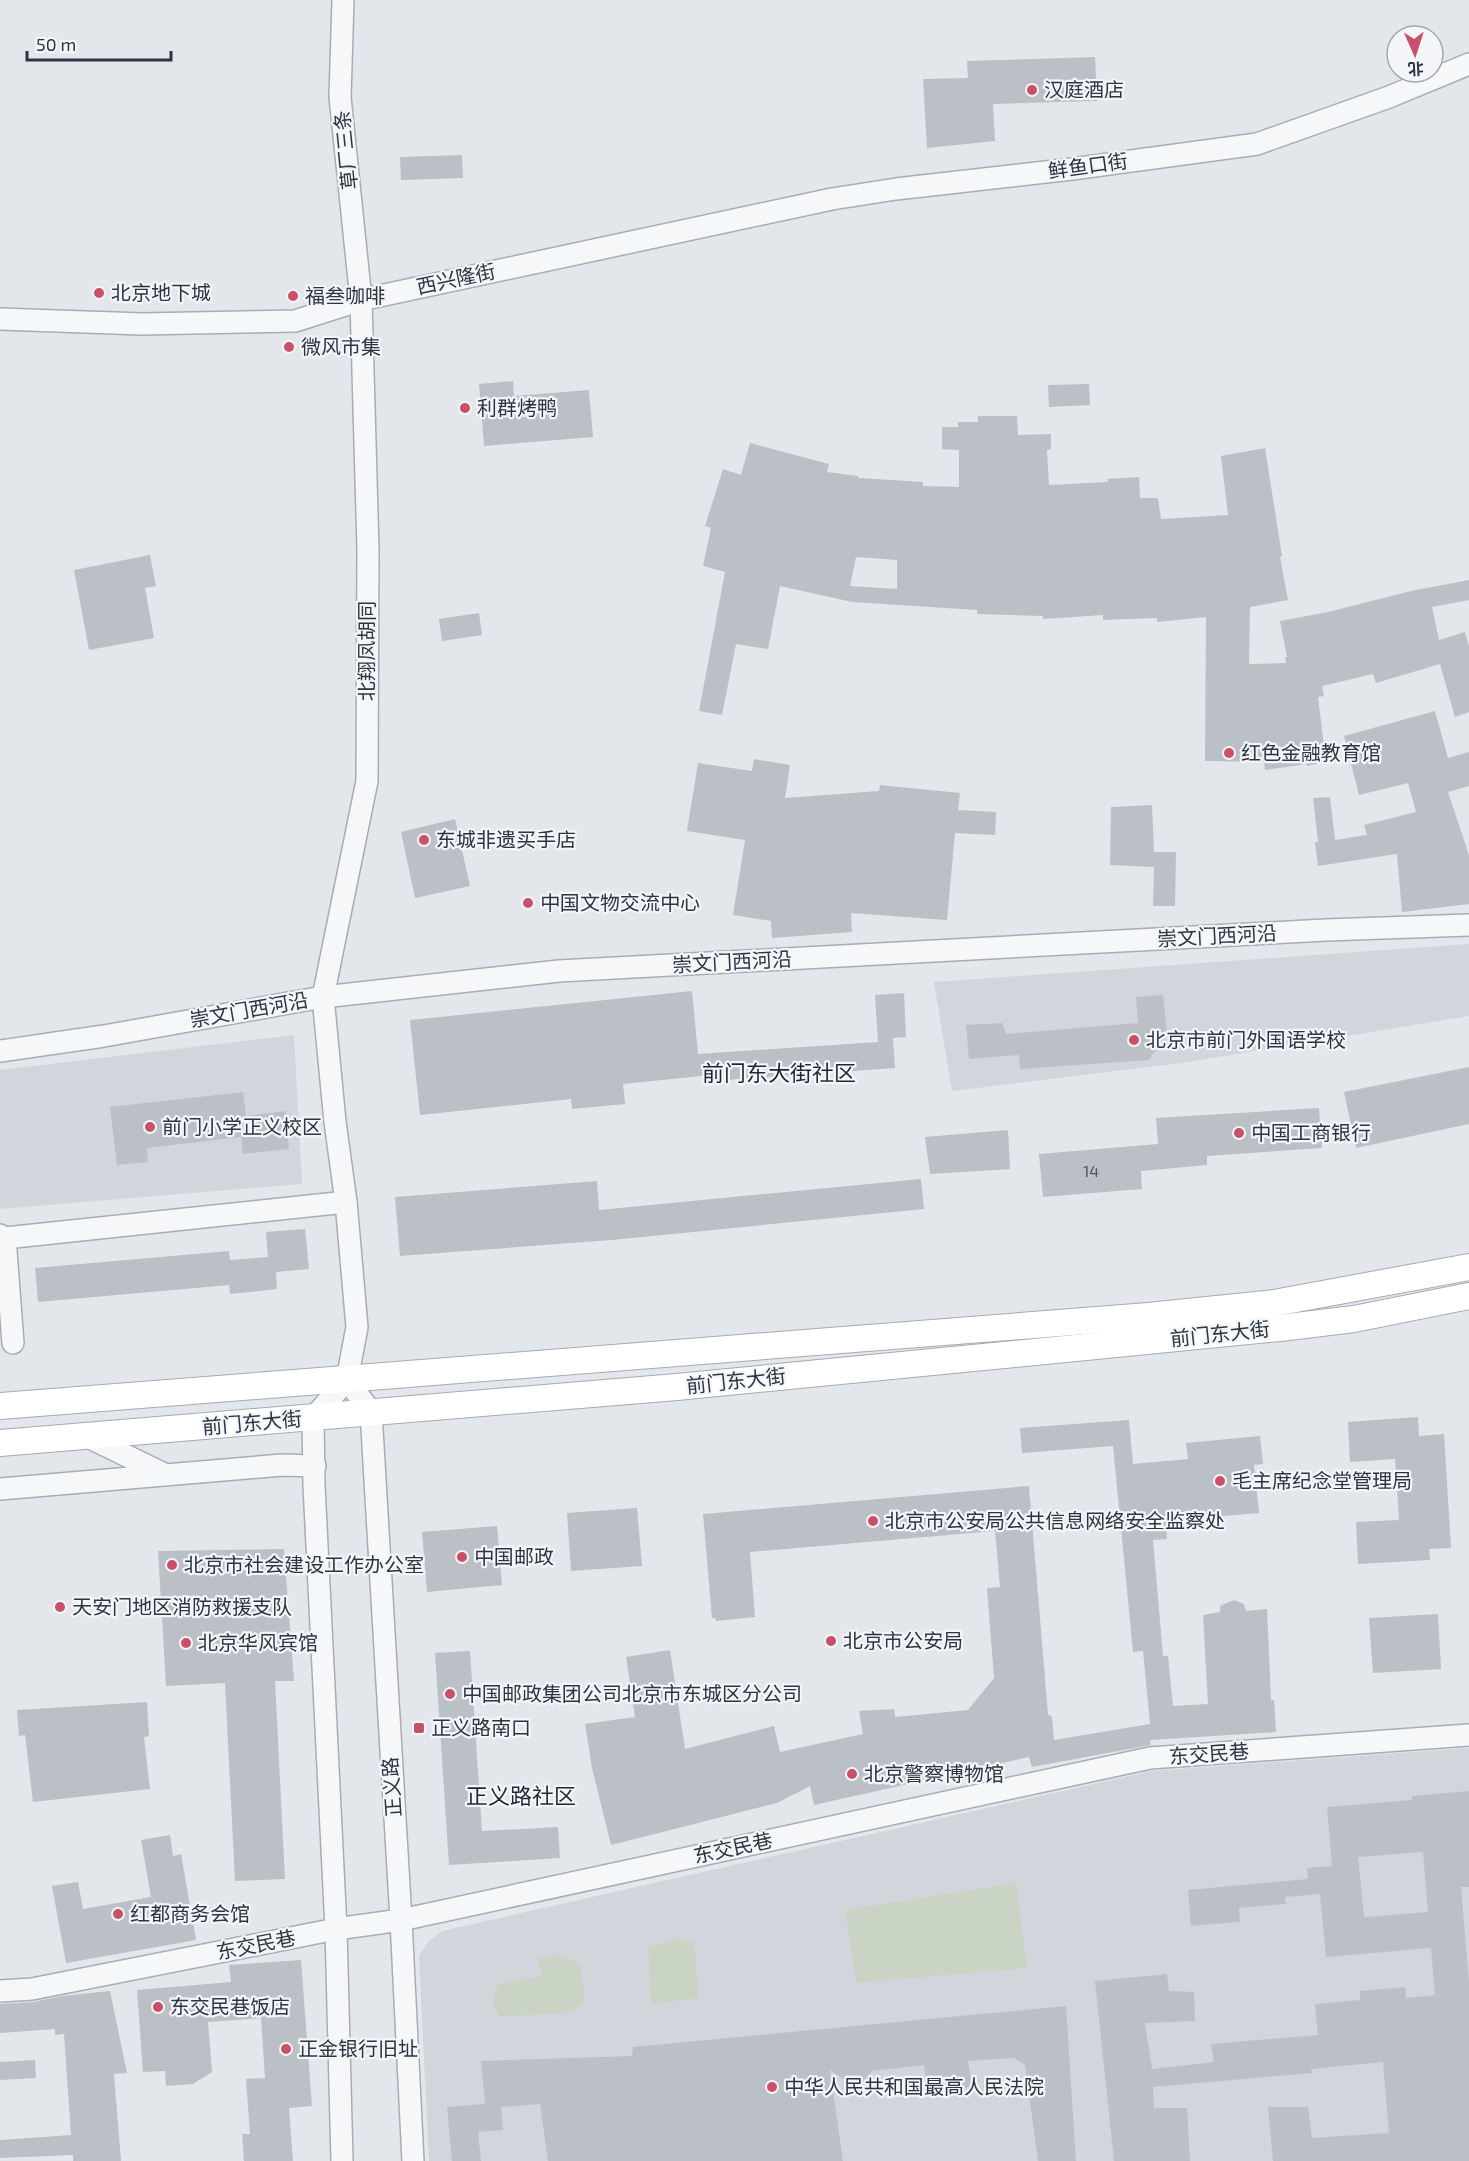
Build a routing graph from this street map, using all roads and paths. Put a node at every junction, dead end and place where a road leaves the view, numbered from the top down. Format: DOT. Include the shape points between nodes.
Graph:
graph roads {
  1 [pos="343,0"];
  2 [pos="1469,64"];
  3 [pos="696,228"];
  4 [pos="361,300"];
  5 [pos="0,319"];
  6 [pos="1469,925"];
  7 [pos="323,997"];
  8 [pos="0,1051"];
  9 [pos="346,1202"];
  10 [pos="2,1237"];
  11 [pos="1469,1267"];
  12 [pos="1469,1296"];
  13 [pos="13,1343"];
  14 [pos="347,1380"];
  15 [pos="0,1406"];
  16 [pos="371,1412"];
  17 [pos="314,1418"];
  18 [pos="86,1436"];
  19 [pos="0,1443"];
  20 [pos="315,1466"];
  21 [pos="164,1474"];
  22 [pos="0,1489"];
  23 [pos="1469,1735"];
  24 [pos="401,1920"];
  25 [pos="336,1929"];
  26 [pos="0,1991"];
  27 [pos="342,2161"];
  28 [pos="413,2161"];
  1 -- 4 [label="street, 草厂三条" via="340,97"];
  2 -- 3 [label="street, 鲜鱼口街" via="1257,144 897,189"];
  3 -- 4 [label="street, 西兴隆街"];
  4 -- 5 [label="street, 西兴隆街" via="295,321 142,324"];
  4 -- 7 [label="street, 北翔凤胡同" via="368,550 367,781"];
  6 -- 7 [label="street, 崇文门西河沿" via="571,970"];
  7 -- 8 [label="street, 崇文门西河沿"];
  7 -- 9 [label="street, 北翔凤胡同"];
  9 -- 10 [label="street"];
  9 -- 14 [label="street, 北翔凤胡同" via="357,1327"];
  10 -- 13 [label="street"];
  11 -- 14 [label="main road, 前门东大街" via="1274,1303 1148,1316"];
  12 -- 16 [label="main road, 前门东大街" via="1280,1329"];
  14 -- 15 [label="main road, 前门东大街"];
  14 -- 16 [label="street"];
  14 -- 17 [label="street"];
  16 -- 17 [label="main road, 前门东大街"];
  16 -- 24 [label="street, 正义路"];
  17 -- 18 [label="main road, 前门东大街"];
  17 -- 20 [label="street"];
  18 -- 19 [label="main road, 前门东大街"];
  18 -- 21 [label="street"];
  20 -- 21 [label="street"];
  20 -- 25 [label="street"];
  21 -- 22 [label="street"];
  23 -- 24 [label="street, 东交民巷" via="1150,1758"];
  24 -- 25 [label="street, 东交民巷"];
  24 -- 28 [label="street, 正义路"];
  25 -- 26 [label="street, 东交民巷" via="32,1989"];
  25 -- 27 [label="street"];
}
